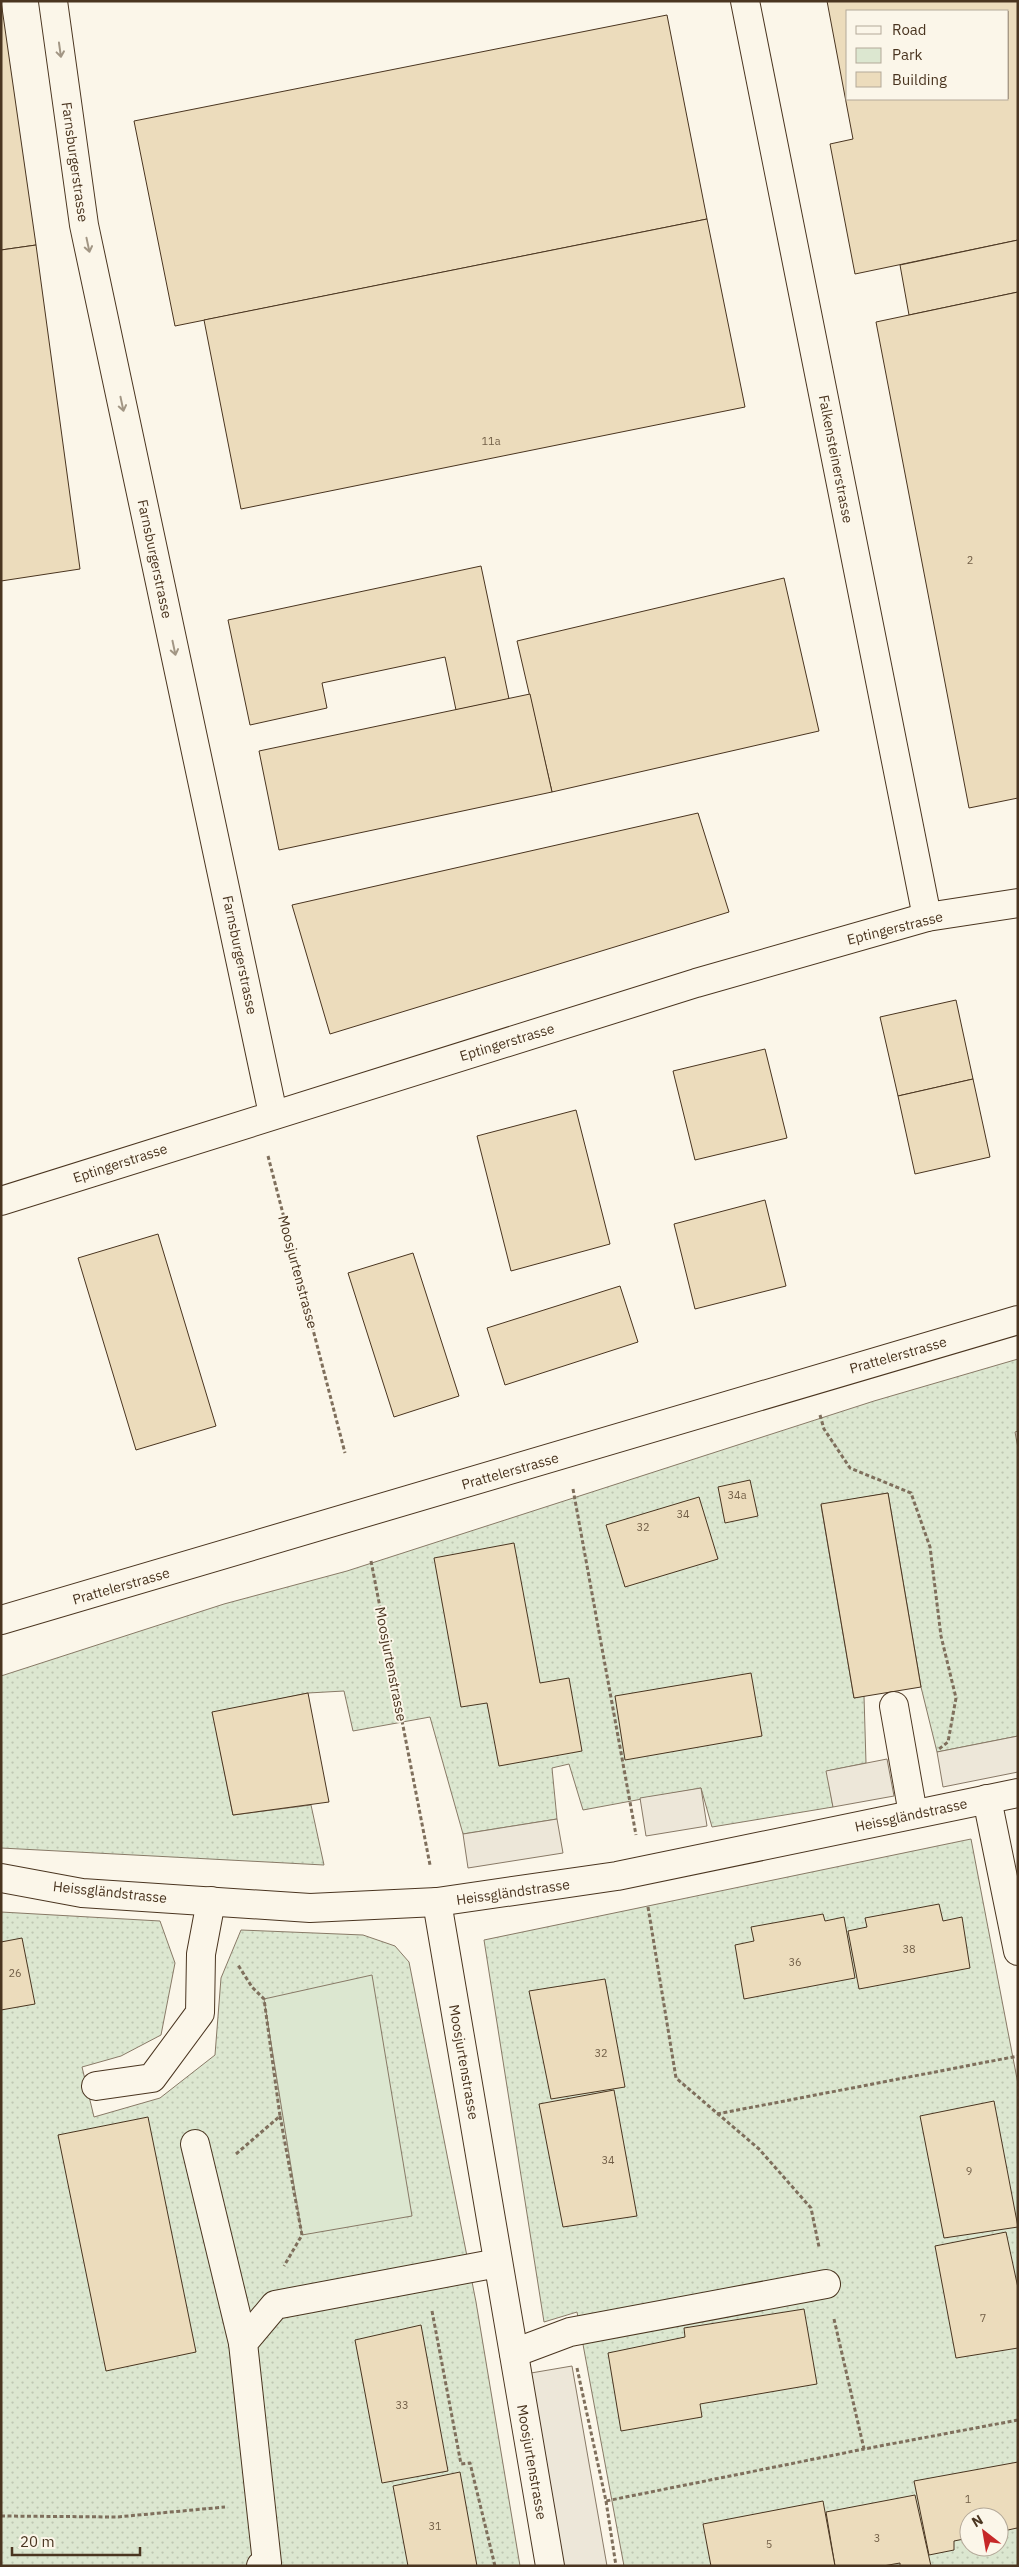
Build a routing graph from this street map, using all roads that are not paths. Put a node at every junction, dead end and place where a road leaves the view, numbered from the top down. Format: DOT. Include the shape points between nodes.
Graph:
graph roads {
  1 [pos="53,1"];
  2 [pos="745,1"];
  3 [pos="1018,902"];
  4 [pos="927,917"];
  5 [pos="266,1117"];
  6 [pos="1,1201"];
  7 [pos="1018,1320"];
  8 [pos="1,1620"];
  9 [pos="894,1706"];
  10 [pos="1018,1792"];
  11 [pos="987,1799"];
  12 [pos="913,1814"];
  13 [pos="1,1878"];
  14 [pos="211,1901"];
  15 [pos="438,1902"];
  16 [pos="1018,1951"];
  17 [pos="96,2086"];
  18 [pos="197,2153"];
  19 [pos="498,2263"];
  20 [pos="826,2284"];
  21 [pos="242,2343"];
  22 [pos="514,2353"];
  23 [pos="261,2566"];
  24 [pos="550,2566"];
  1 -- 5 [label="street, Farnsburgerstrasse, one-way" via="84,226"];
  2 -- 4 [label="street, Falkensteinerstrasse"];
  3 -- 4 [label="street, Eptingerstrasse"];
  4 -- 5 [label="street, Eptingerstrasse" via="696,983"];
  5 -- 6 [label="street, Eptingerstrasse"];
  7 -- 8 [label="street, Prattelerstrasse"];
  9 -- 12 [label="street"];
  10 -- 11 [label="street, Heissgländstrasse"];
  11 -- 12 [label="street, Heissgländstrasse"];
  11 -- 16 [label="street"];
  12 -- 15 [label="street, Heissgländstrasse" via="642,1871"];
  13 -- 14 [label="street, Heissgländstrasse" via="82,1892"];
  14 -- 15 [label="street, Heissgländstrasse" via="310,1908"];
  14 -- 17 [label="street" via="201,1954 200,2013 152,2078"];
  15 -- 19 [label="street, Moosjurtenstrasse"];
  18 -- 21 [label="street"];
  19 -- 21 [label="street" via="275,2305"];
  19 -- 22 [label="street, Moosjurtenstrasse"];
  20 -- 22 [label="street" via="570,2332"];
  21 -- 23 [label="street" via="267,2563"];
  22 -- 24 [label="street, Moosjurtenstrasse"];
}
